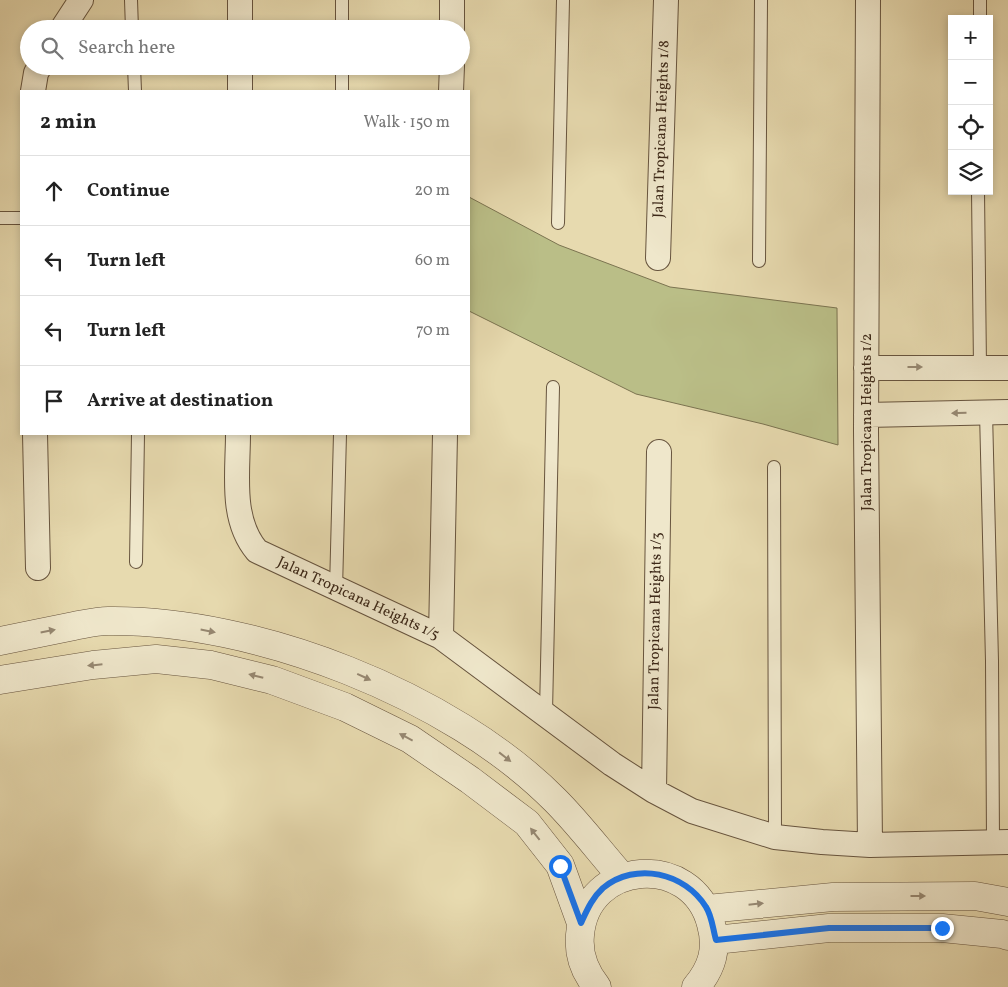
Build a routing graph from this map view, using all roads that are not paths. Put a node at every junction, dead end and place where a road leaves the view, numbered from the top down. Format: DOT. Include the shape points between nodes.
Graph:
graph roads {
  1 [pos="81,0"];
  2 [pos="131,0"];
  3 [pos="240,0"];
  4 [pos="342,0"];
  5 [pos="452,0"];
  6 [pos="563,0"];
  7 [pos="666,0"];
  8 [pos="761,0"];
  9 [pos="868,0"];
  10 [pos="980,0"];
  11 [pos="980,15"];
  12 [pos="68,20"];
  13 [pos="132,20"];
  14 [pos="240,20"];
  15 [pos="342,20"];
  16 [pos="452,20"];
  17 [pos="36,75"];
  18 [pos="134,75"];
  19 [pos="240,75"];
  20 [pos="342,75"];
  21 [pos="452,75"];
  22 [pos="33,90"];
  23 [pos="135,90"];
  24 [pos="240,90"];
  25 [pos="342,90"];
  26 [pos="451,90"];
  27 [pos="978,195"];
  28 [pos="0,218"];
  29 [pos="20,218"];
  30 [pos="558,223"];
  31 [pos="658,258"];
  32 [pos="759,261"];
  33 [pos="980,367"];
  34 [pos="866,368"];
  35 [pos="1008,368"];
  36 [pos="553,387"];
  37 [pos="997,412"];
  38 [pos="866,414"];
  39 [pos="35,435"];
  40 [pos="138,435"];
  41 [pos="238,435"];
  42 [pos="340,435"];
  43 [pos="445,435"];
  44 [pos="659,452"];
  45 [pos="774,467"];
  46 [pos="136,562"];
  47 [pos="38,568"];
  48 [pos="336,589"];
  49 [pos="441,637"];
  50 [pos="0,641"];
  51 [pos="0,680"];
  52 [pos="546,712"];
  53 [pos="654,791"];
  54 [pos="775,837"];
  55 [pos="1001,842"];
  56 [pos="870,845"];
  57 [pos="622,877"];
  58 [pos="1008,902"];
  59 [pos="707,909"];
  60 [pos="581,923"];
  61 [pos="1008,936"];
  62 [pos="716,940"];
  63 [pos="597,987"];
  64 [pos="696,987"];
  1 -- 12 [label="street"];
  2 -- 13 [label="lane"];
  3 -- 14 [label="street"];
  4 -- 15 [label="lane"];
  5 -- 16 [label="street"];
  6 -- 30 [label="lane"];
  7 -- 31 [label="street, Jalan Tropicana Heights 1/8"];
  8 -- 32 [label="lane"];
  9 -- 34 [label="street, Jalan Tropicana Heights 1/2"];
  10 -- 11 [label="lane"];
  17 -- 22 [label="street"];
  18 -- 23 [label="lane"];
  19 -- 24 [label="street"];
  20 -- 25 [label="lane"];
  21 -- 26 [label="street"];
  27 -- 33 [label="lane"];
  28 -- 29 [label="lane"];
  34 -- 33 [label="street, one-way"];
  33 -- 35 [label="street"];
  34 -- 38 [label="street, Jalan Tropicana Heights 1/2"];
  36 -- 52 [label="lane"];
  37 -- 38 [label="street, one-way"];
  37 -- 55 [label="lane" via="992,661"];
  38 -- 56 [label="street, Jalan Tropicana Heights 1/2"];
  39 -- 47 [label="street"];
  40 -- 46 [label="lane"];
  41 -- 48 [label="street, Jalan Tropicana Heights 1/5" via="238,504 248,540 257,551"];
  42 -- 48 [label="lane"];
  43 -- 49 [label="street"];
  44 -- 53 [label="street, Jalan Tropicana Heights 1/3"];
  45 -- 54 [label="lane"];
  48 -- 49 [label="street, Jalan Tropicana Heights 1/5"];
  49 -- 52 [label="street, Jalan Tropicana Heights 1/5"];
  50 -- 57 [label="street, one-way" via="106,620 177,625 270,643 349,670 428,708 501,754 555,800"];
  60 -- 51 [label="street, one-way" via="560,866 527,823 410,739 346,707 264,678 211,665 156,659"];
  52 -- 53 [label="street, Jalan Tropicana Heights 1/5" via="612,764"];
  53 -- 54 [label="street, Jalan Tropicana Heights 1/5" via="692,811"];
  54 -- 56 [label="street, Jalan Tropicana Heights 1/5"];
  55 -- 56 [label="street, Jalan Tropicana Heights 1/5"];
  57 -- 59 [label="street" via="638,873 670,877 698,896"];
  57 -- 60 [label="street" via="604,888 589,904"];
  59 -- 58 [label="street, one-way" via="833,897 974,896"];
  59 -- 62 [label="street"];
  60 -- 63 [label="street" via="579,950 587,975"];
  61 -- 62 [label="street" via="942,928 829,928"];
  62 -- 64 [label="street" via="708,973"];
}
